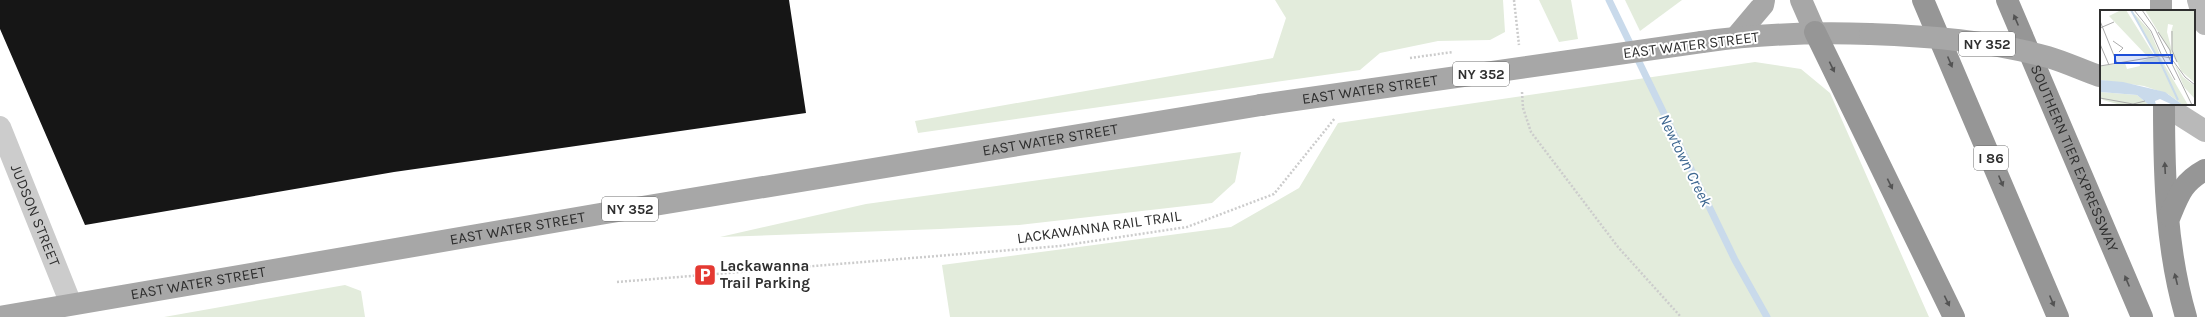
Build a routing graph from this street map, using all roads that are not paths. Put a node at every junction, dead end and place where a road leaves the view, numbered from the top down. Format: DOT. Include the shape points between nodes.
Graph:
graph roads {
  1 [pos="1764,0"];
  2 [pos="1801,0"];
  3 [pos="1923,0"];
  4 [pos="2008,0"];
  5 [pos="2198,0"];
  6 [pos="2205,24"];
  7 [pos="1815,32"];
  8 [pos="1736,37"];
  9 [pos="2100,76"];
  10 [pos="2163,105"];
  11 [pos="2165,105"];
  12 [pos="0,127"];
  13 [pos="2205,131"];
  14 [pos="2205,170"];
  15 [pos="2168,221"];
  16 [pos="71,304"];
  17 [pos="0,317"];
  18 [pos="1954,317"];
  19 [pos="2058,317"];
  20 [pos="2142,317"];
  21 [pos="2186,317"];
  1 -- 8 [label="main road"];
  2 -- 7 [label="main road"];
  3 -- 19 [label="highway, I 86, one-way"];
  20 -- 4 [label="highway, SOUTHERN TIER EXPRESSWAY, one-way"];
  5 -- 6 [label="street"];
  7 -- 8 [label="main road, EAST WATER STREET / NY 352"];
  7 -- 9 [label="main road, EAST WATER STREET / NY 352, bridge" via="1962,39 2049,57"];
  7 -- 18 [label="highway, one-way"];
  8 -- 16 [label="main road, EAST WATER STREET / NY 352, bridge" via="1261,105"];
  15 -- 10 [label="highway, one-way"];
  11 -- 13 [label="street"];
  12 -- 16 [label="street, JUDSON STREET"];
  14 -- 15 [label="highway" via="2192,177 2181,189"];
  21 -- 15 [label="highway, one-way" via="2174,272"];
  16 -- 17 [label="main road, EAST WATER STREET / NY 352"];
}
